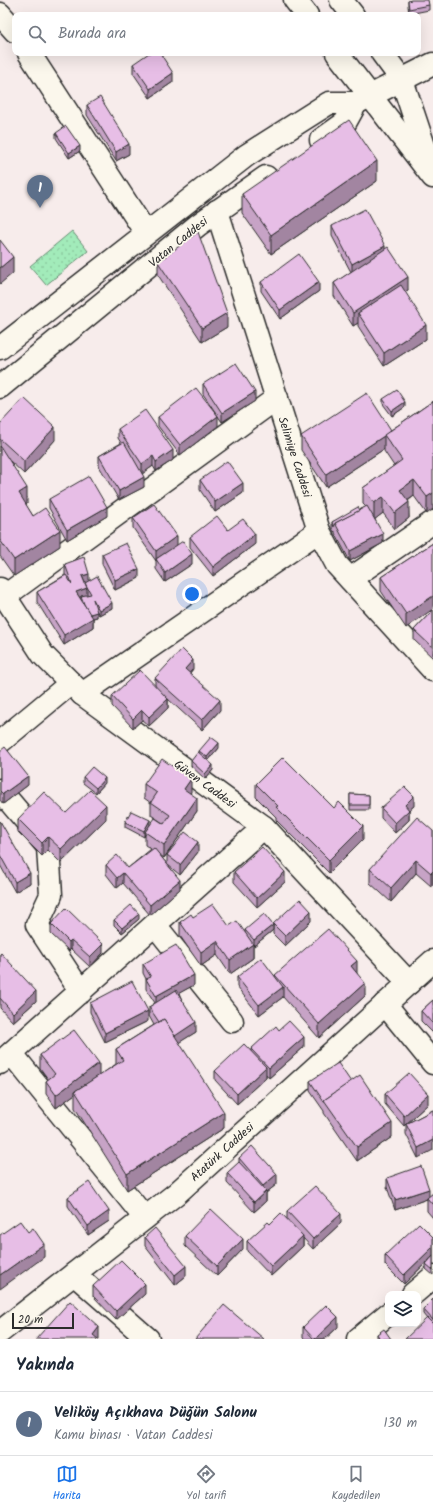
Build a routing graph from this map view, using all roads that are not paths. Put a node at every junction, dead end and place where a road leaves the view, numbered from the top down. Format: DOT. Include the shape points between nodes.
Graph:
graph roads {
  1 [pos="294,0"];
  2 [pos="341,0"];
  3 [pos="304,12"];
  4 [pos="351,12"];
  5 [pos="0,14"];
  6 [pos="12,28"];
  7 [pos="31,56"];
  8 [pos="339,56"];
  9 [pos="384,56"];
  10 [pos="433,64"];
  11 [pos="402,80"];
  12 [pos="363,99"];
  13 [pos="303,153"];
  14 [pos="283,166"];
  15 [pos="433,173"];
  16 [pos="433,177"];
  17 [pos="217,211"];
  18 [pos="146,233"];
  19 [pos="0,348"];
  20 [pos="0,387"];
  21 [pos="276,398"];
  22 [pos="433,522"];
  23 [pos="319,531"];
  24 [pos="350,579"];
  25 [pos="2,593"];
  26 [pos="433,670"];
  27 [pos="77,688"];
  28 [pos="0,742"];
  29 [pos="0,790"];
  30 [pos="264,827"];
  31 [pos="155,925"];
  32 [pos="433,961"];
  33 [pos="409,983"];
  34 [pos="81,992"];
  35 [pos="385,1004"];
  36 [pos="232,1021"];
  37 [pos="6,1059"];
  38 [pos="433,1063"];
  39 [pos="145,1218"];
  40 [pos="74,1274"];
  41 [pos="433,1277"];
  42 [pos="417,1291"];
  43 [pos="385,1316"];
  44 [pos="0,1332"];
  45 [pos="148,1339"];
  46 [pos="358,1339"];
  1 -- 3 [label="street"];
  2 -- 4 [label="street"];
  5 -- 6 [label="street"];
  7 -- 18 [label="street"];
  8 -- 12 [label="street"];
  9 -- 11 [label="street"];
  10 -- 11 [label="street"];
  11 -- 12 [label="street"];
  11 -- 15 [label="street"];
  12 -- 13 [label="street" via="345,123"];
  12 -- 16 [label="street"];
  12 -- 18 [label="street" via="329,102 247,155"];
  14 -- 17 [label="street, Vatan Caddesi"];
  17 -- 20 [label="street, Vatan Caddesi"];
  17 -- 21 [label="street, Selimiye Caddesi"];
  18 -- 19 [label="street"];
  21 -- 23 [label="street, Selimiye Caddesi"];
  21 -- 25 [label="street"];
  22 -- 24 [label="street"];
  23 -- 24 [label="street, Selimiye Caddesi" via="337,565"];
  23 -- 27 [label="street"];
  24 -- 26 [label="street, Selimiye Caddesi"];
  25 -- 27 [label="street, Güven Caddesi" via="42,655"];
  27 -- 28 [label="street"];
  27 -- 30 [label="street, Güven Caddesi"];
  29 -- 34 [label="street" via="48,847 51,895 37,926"];
  30 -- 31 [label="street"];
  30 -- 33 [label="street, Güven Caddesi"];
  31 -- 34 [label="street"];
  31 -- 36 [label="street"];
  32 -- 33 [label="street, Atatürk Caddesi"];
  33 -- 35 [label="street, Atatürk Caddesi"];
  34 -- 37 [label="street"];
  35 -- 38 [label="street"];
  35 -- 39 [label="street, Atatürk Caddesi" via="177,1193"];
  37 -- 39 [label="street"];
  39 -- 40 [label="street, Atatürk Caddesi"];
  40 -- 44 [label="street, Atatürk Caddesi"];
  40 -- 45 [label="street"];
  41 -- 42 [label="street"];
  43 -- 46 [label="street"];
}
